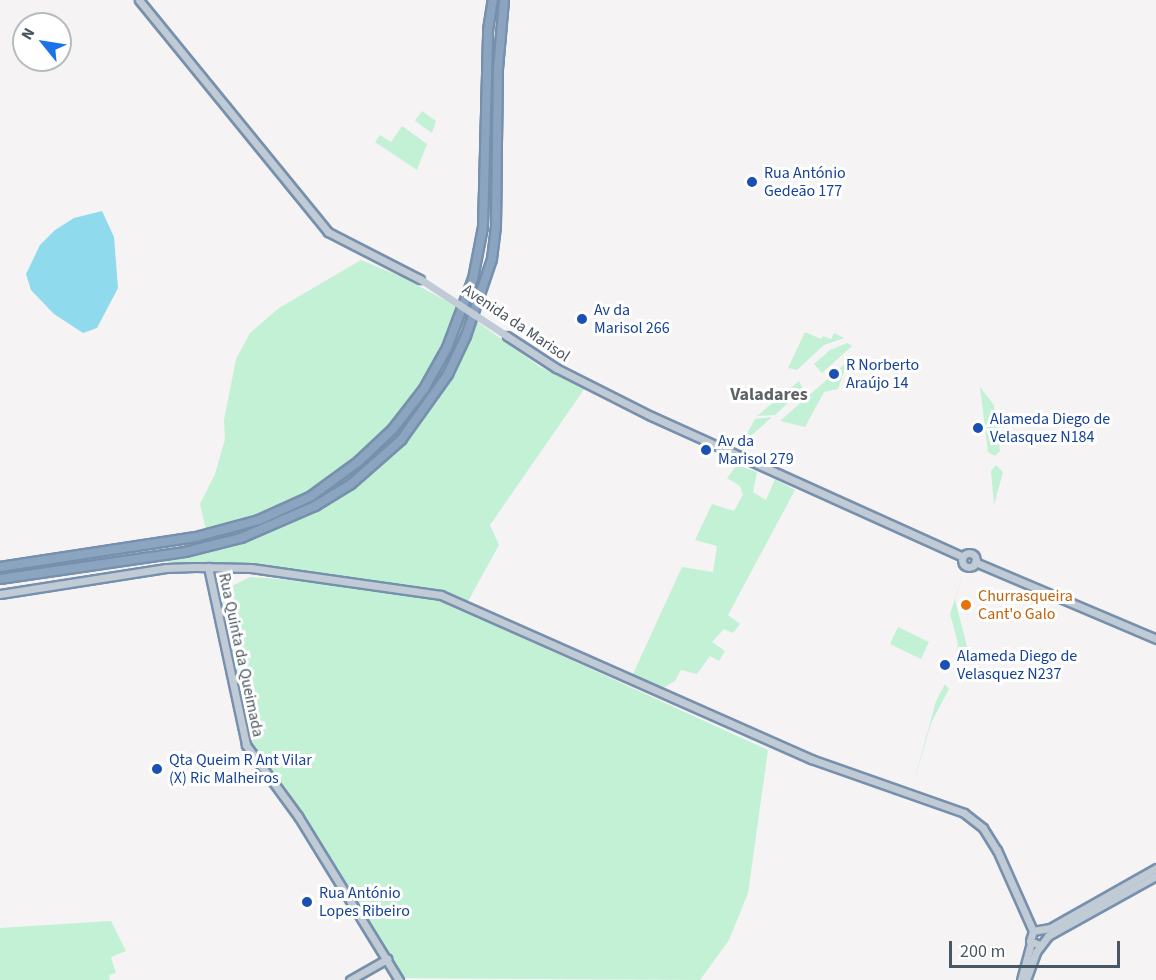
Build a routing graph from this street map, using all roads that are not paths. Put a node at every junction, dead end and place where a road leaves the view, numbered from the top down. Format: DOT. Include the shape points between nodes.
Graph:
graph roads {
  1 [pos="139,0"];
  2 [pos="493,0"];
  3 [pos="504,0"];
  4 [pos="0,567"];
  5 [pos="208,567"];
  6 [pos="0,579"];
  7 [pos="0,594"];
  8 [pos="1156,639"];
  9 [pos="1156,868"];
  10 [pos="1156,876"];
  11 [pos="1036,931"];
  12 [pos="1030,942"];
  13 [pos="1042,942"];
  14 [pos="387,959"];
  15 [pos="350,980"];
  16 [pos="399,980"];
  17 [pos="1021,980"];
  18 [pos="1026,980"];
  1 -- 8 [label="street, Avenida da Marisol, bridge" via="328,232 420,279 556,368 651,416 963,557 967,566 975,562"];
  2 -- 4 [label="highway" via="488,30 483,227 473,279 457,326 424,389 393,429 358,462 310,497 228,530"];
  3 -- 6 [label="highway" via="492,259 466,336 425,411 380,461 351,484 290,519 241,538 184,552"];
  5 -- 7 [label="street" via="166,568"];
  5 -- 11 [label="street" via="330,577 441,595 811,759 956,809 989,836"];
  5 -- 14 [label="street, Rua Quinta da Queimada" via="244,739 259,766 298,816"];
  9 -- 11 [label="street"];
  10 -- 13 [label="street"];
  11 -- 12 [label="street"];
  11 -- 13 [label="street"];
  12 -- 13 [label="street"];
  12 -- 17 [label="street"];
  13 -- 18 [label="street"];
  14 -- 15 [label="street"];
  14 -- 16 [label="street, Rua Quinta da Queimada"];
}
